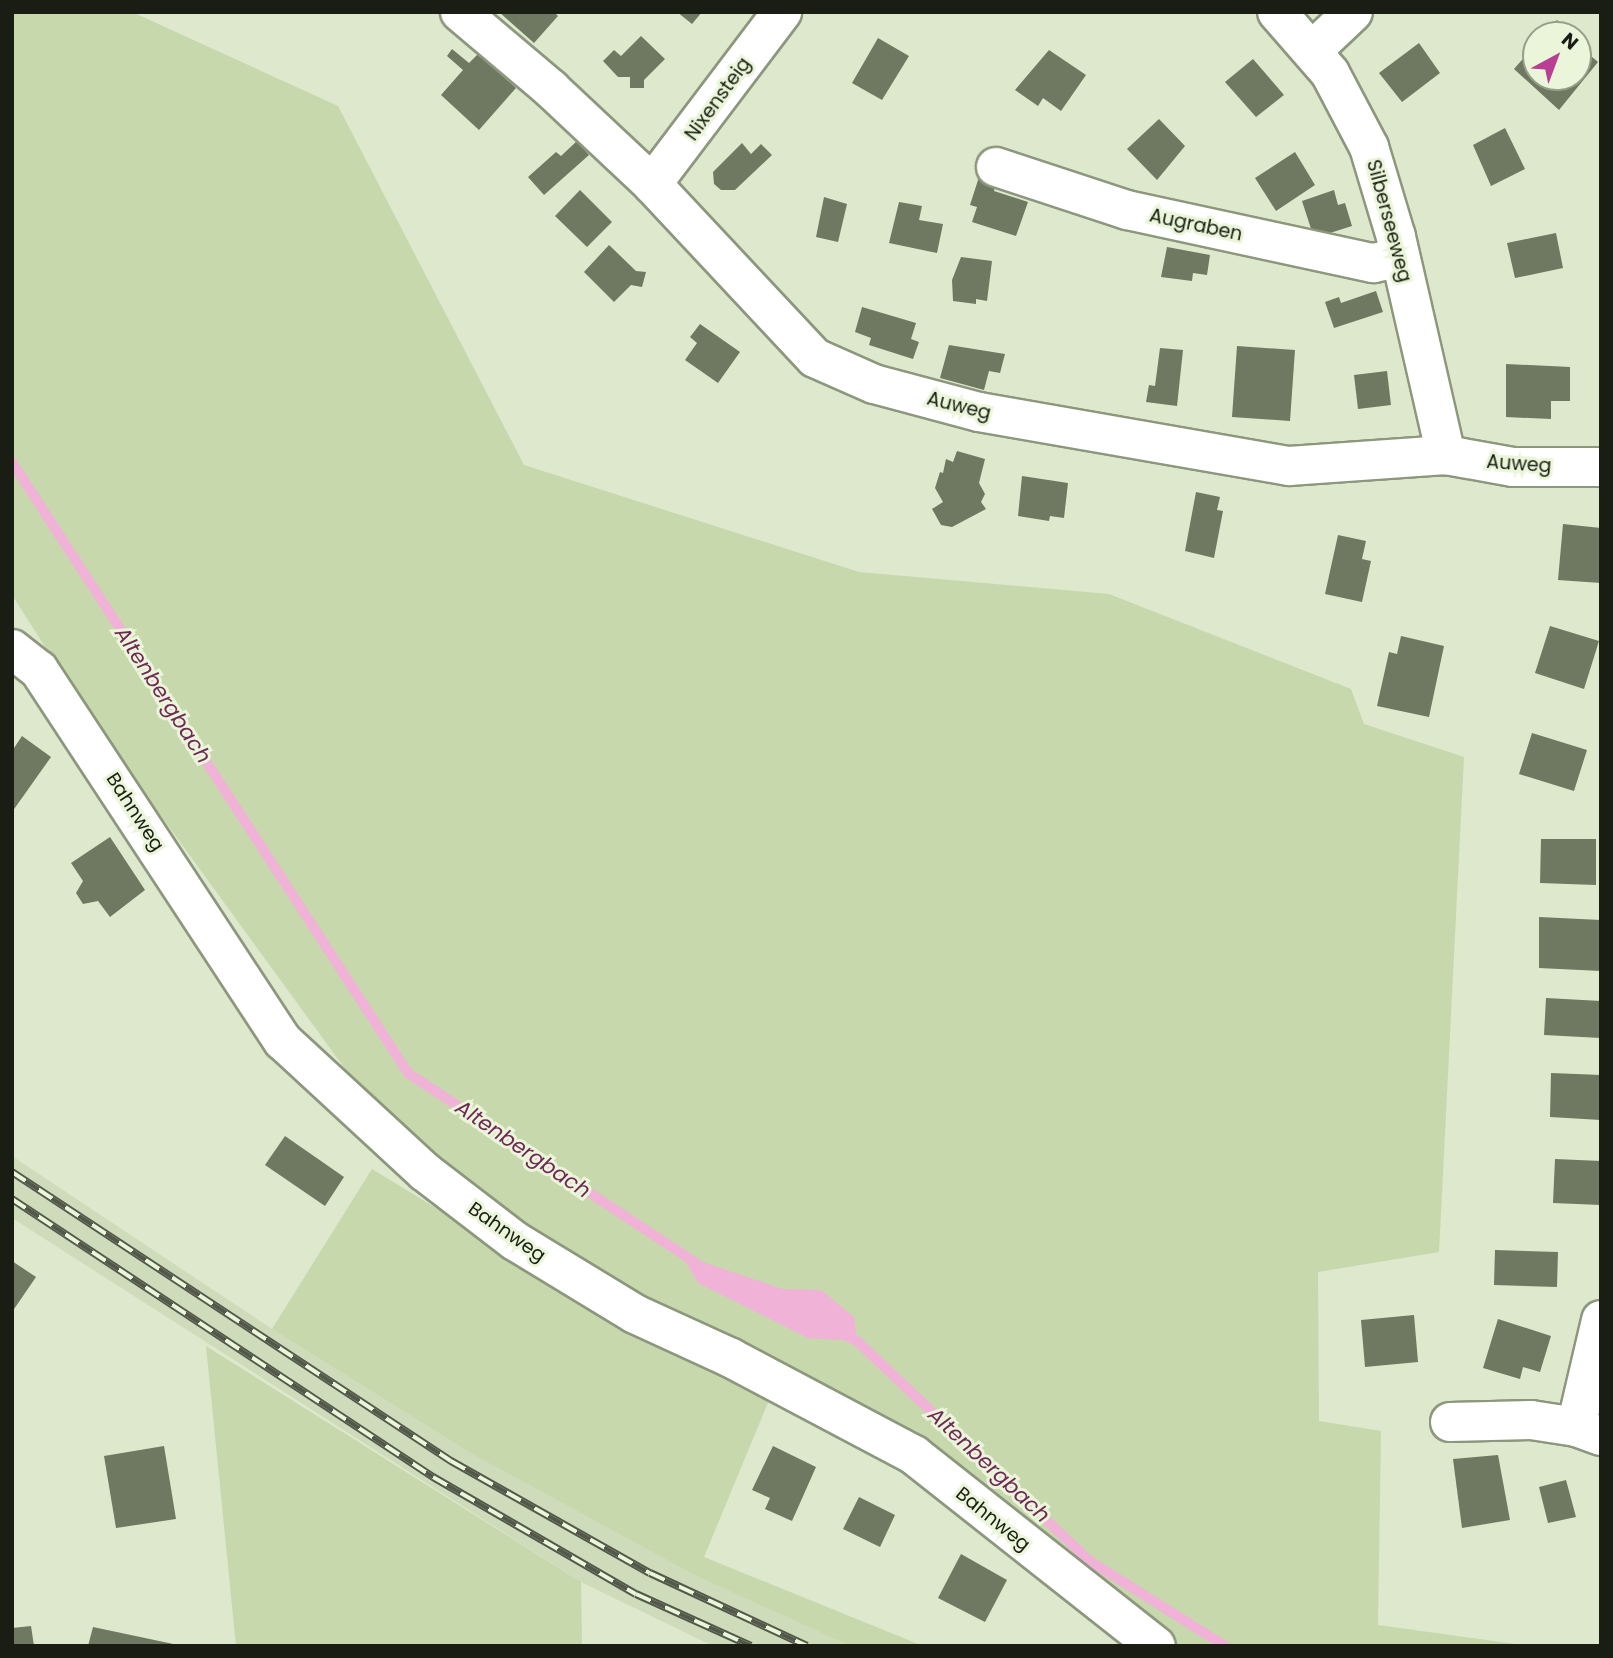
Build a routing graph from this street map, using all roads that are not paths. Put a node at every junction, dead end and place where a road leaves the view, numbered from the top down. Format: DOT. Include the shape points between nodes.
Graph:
graph roads {
  1 [pos="460,12"];
  2 [pos="782,12"];
  3 [pos="1277,12"];
  4 [pos="1353,12"];
  5 [pos="1313,50"];
  6 [pos="996,167"];
  7 [pos="652,184"];
  8 [pos="1399,258"];
  9 [pos="1446,455"];
  10 [pos="1601,467"];
  11 [pos="12,649"];
  12 [pos="1601,1320"];
  13 [pos="1450,1422"];
  14 [pos="1588,1432"];
  15 [pos="1156,1646"];
  1 -- 7 [label="street, Auweg"];
  2 -- 7 [label="street, Nixensteig"];
  3 -- 5 [label="street, Silberseeweg"];
  4 -- 5 [label="street"];
  5 -- 8 [label="street, Silberseeweg" via="1369,147"];
  6 -- 8 [label="street, Augraben" via="1127,210 1373,263"];
  7 -- 9 [label="street, Auweg" via="816,358 874,384 979,412 1289,466"];
  8 -- 9 [label="street, Silberseeweg"];
  9 -- 10 [label="street, Auweg" via="1513,467"];
  11 -- 15 [label="street, Bahnweg" via="39,670 283,1041 425,1172 515,1241 635,1314 732,1358 914,1455"];
  12 -- 14 [label="street"];
  13 -- 14 [label="street" via="1531,1420"];
}
